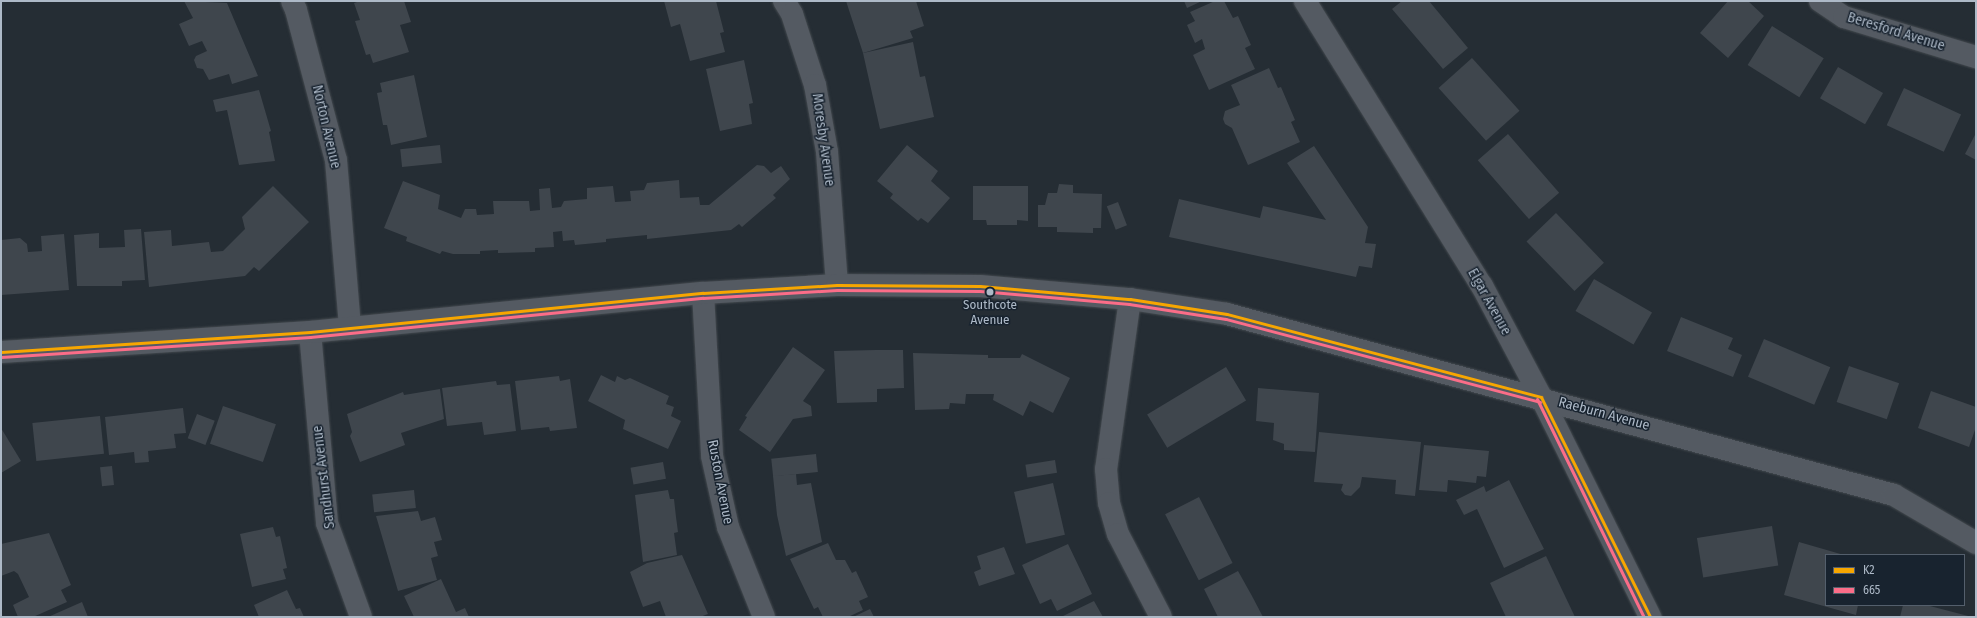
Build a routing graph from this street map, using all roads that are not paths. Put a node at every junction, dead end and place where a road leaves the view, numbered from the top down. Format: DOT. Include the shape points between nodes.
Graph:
graph roads {
  1 [pos="292,1"];
  2 [pos="784,1"];
  3 [pos="1305,1"];
  4 [pos="1820,1"];
  5 [pos="1976,57"];
  6 [pos="837,284"];
  7 [pos="703,292"];
  8 [pos="1130,299"];
  9 [pos="350,328"];
  10 [pos="310,332"];
  11 [pos="1,352"];
  12 [pos="1541,397"];
  13 [pos="1976,543"];
  14 [pos="361,617"];
  15 [pos="764,617"];
  16 [pos="1162,617"];
  17 [pos="1650,617"];
  1 -- 9 [label="street, Norton Avenue" via="336,160"];
  2 -- 6 [label="street, Moresby Avenue" via="792,14 815,85 827,152"];
  3 -- 12 [label="street, Elgar Avenue" via="1482,286"];
  4 -- 5 [label="street, Beresford Avenue" via="1844,17"];
  6 -- 7 [label="street, Raeburn Avenue"];
  6 -- 8 [label="street, Raeburn Avenue" via="980,286"];
  7 -- 9 [label="street, Raeburn Avenue"];
  7 -- 15 [label="street, Ruston Avenue" via="712,456 728,527"];
  8 -- 12 [label="street, Raeburn Avenue" via="1227,314"];
  8 -- 16 [label="street" via="1106,469 1108,496 1118,534"];
  9 -- 10 [label="street, Raeburn Avenue"];
  10 -- 11 [label="street, Raeburn Avenue"];
  10 -- 14 [label="street, Sandhurst Avenue" via="327,523"];
  12 -- 13 [label="street, Raeburn Avenue" via="1894,494"];
  12 -- 17 [label="street, Elgar Avenue"];
}
